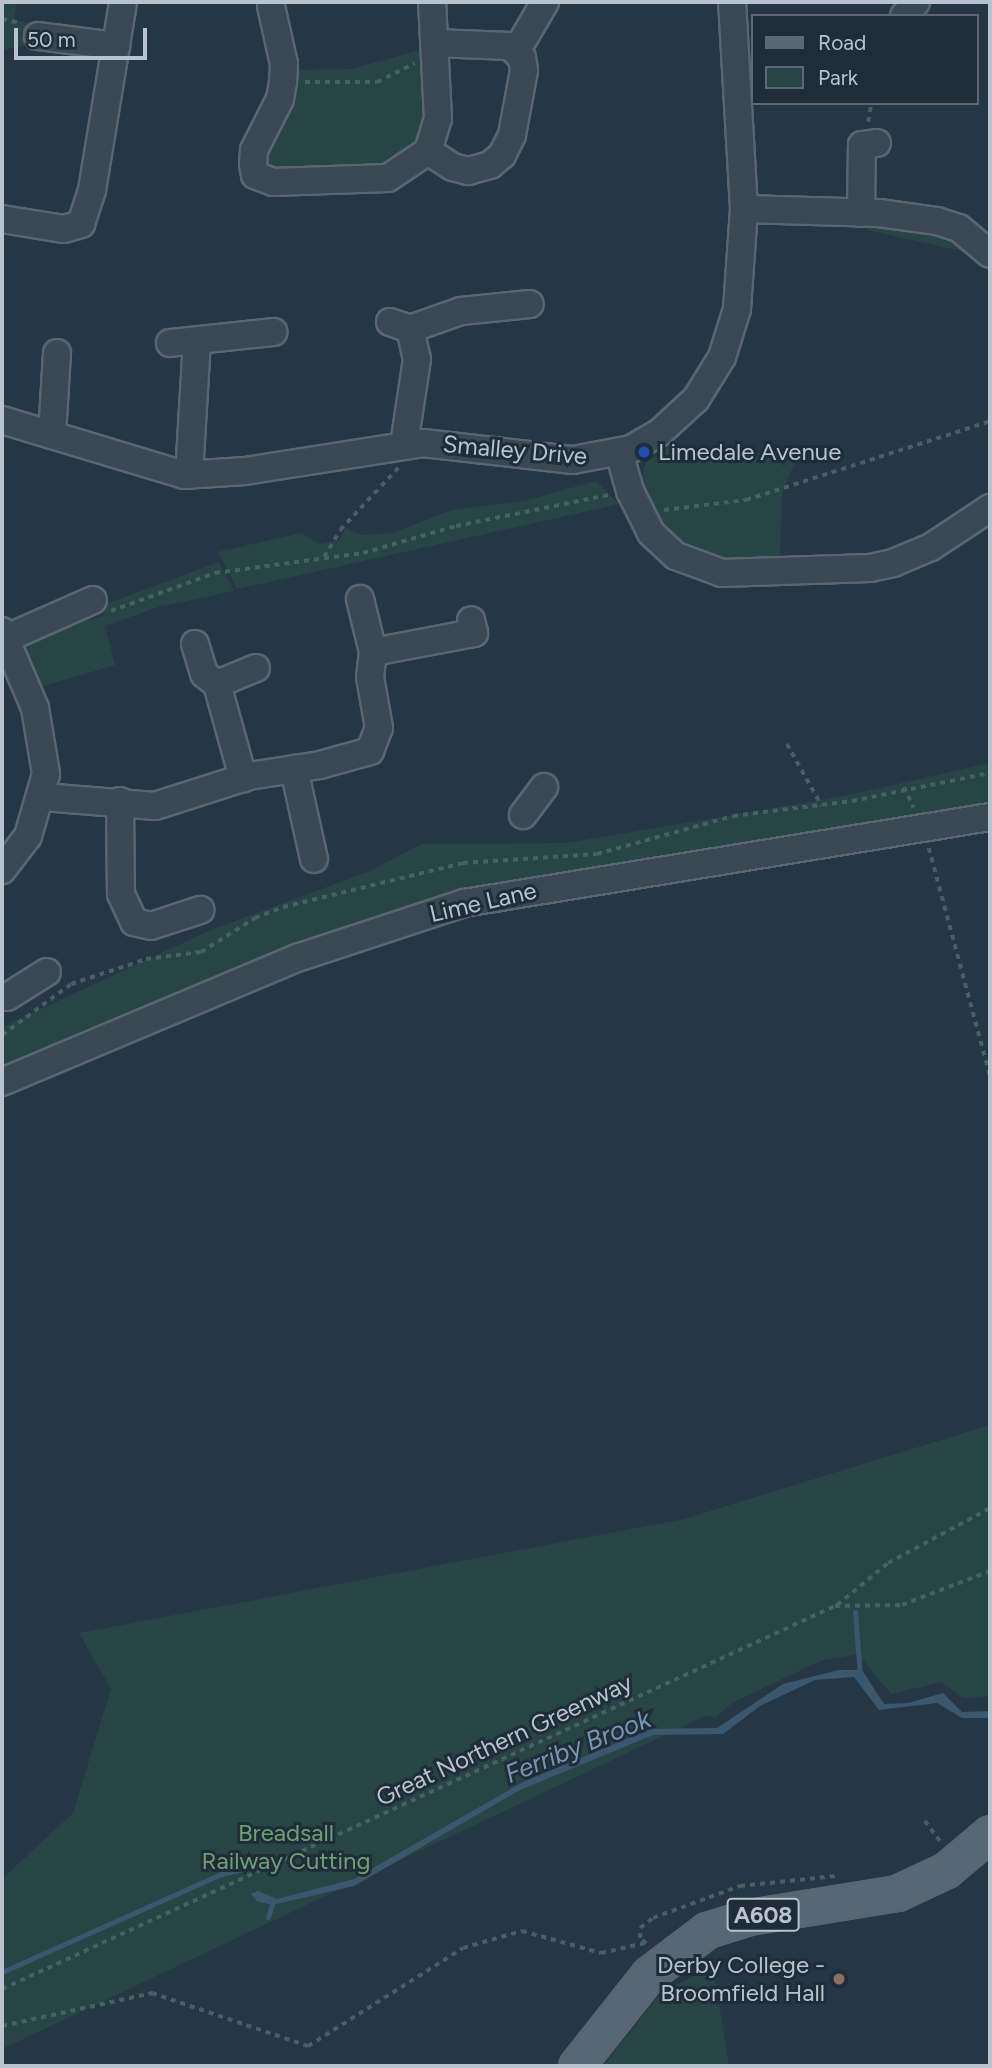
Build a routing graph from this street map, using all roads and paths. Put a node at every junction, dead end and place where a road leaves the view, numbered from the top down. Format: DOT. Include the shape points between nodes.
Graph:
graph roads {
  1 [pos="123,2"];
  2 [pos="432,2"];
  3 [pos="545,2"];
  4 [pos="732,2"];
  5 [pos="271,6"];
  6 [pos="38,36"];
  7 [pos="116,46"];
  8 [pos="434,47"];
  9 [pos="517,50"];
  10 [pos="283,82"];
  11 [pos="877,143"];
  12 [pos="428,151"];
  13 [pos="744,209"];
  14 [pos="861,213"];
  15 [pos="2,219"];
  16 [pos="987,243"];
  17 [pos="530,304"];
  18 [pos="273,332"];
  19 [pos="57,354"];
  20 [pos="2,420"];
  21 [pos="990,421"];
  22 [pos="52,435"];
  23 [pos="404,445"];
  24 [pos="619,452"];
  25 [pos="189,475"];
  26 [pos="630,491"];
  27 [pos="990,508"];
  28 [pos="324,557"];
  29 [pos="359,599"];
  30 [pos="93,600"];
  31 [pos="471,620"];
  32 [pos="3,635"];
  33 [pos="195,644"];
  34 [pos="373,652"];
  35 [pos="256,668"];
  36 [pos="217,684"];
  37 [pos="787,744"];
  38 [pos="294,769"];
  39 [pos="243,778"];
  40 [pos="544,787"];
  41 [pos="904,787"];
  42 [pos="43,797"];
  43 [pos="120,801"];
  44 [pos="822,806"];
  45 [pos="523,815"];
  46 [pos="990,817"];
  47 [pos="925,830"];
  48 [pos="314,859"];
  49 [pos="2,870"];
  50 [pos="200,910"];
  51 [pos="47,972"];
  52 [pos="7,998"];
  53 [pos="990,1076"];
  54 [pos="2,1082"];
  55 [pos="990,1508"];
  56 [pos="990,1571"];
  57 [pos="835,1606"];
  58 [pos="990,1833"];
  59 [pos="645,1943"];
  60 [pos="2,1989"];
  61 [pos="2,2026"];
  62 [pos="576,2066"];
  1 -- 7 [label="street"];
  2 -- 8 [label="street"];
  3 -- 9 [label="street"];
  4 -- 13 [label="street, Smalley Drive"];
  5 -- 10 [label="street" via="284,64"];
  6 -- 7 [label="street"];
  7 -- 15 [label="street" via="92,190 81,224 64,229"];
  8 -- 9 [label="street" via="510,46"];
  8 -- 10 [label="path" via="385,80"];
  8 -- 12 [label="street" via="438,119"];
  9 -- 12 [label="street" via="524,70 522,88 512,135 502,155 490,165 468,171"];
  10 -- 12 [label="street" via="280,99 254,150 256,176 263,181 388,178"];
  11 -- 14 [label="street" via="862,145"];
  13 -- 14 [label="street"];
  13 -- 24 [label="street, Smalley Drive" via="741,286 722,357 681,414 659,433"];
  14 -- 16 [label="street" via="936,221"];
  17 -- 23 [label="street" via="461,311 400,326 417,377"];
  18 -- 25 [label="street" via="183,342"];
  19 -- 22 [label="street"];
  20 -- 22 [label="street, Smalley Drive"];
  21 -- 26 [label="path" via="746,500 652,512"];
  22 -- 25 [label="street, Smalley Drive" via="150,468"];
  23 -- 24 [label="street, Smalley Drive" via="452,443 573,460"];
  23 -- 25 [label="street, Smalley Drive" via="245,471"];
  23 -- 28 [label="path" via="398,472 340,530"];
  24 -- 26 [label="street"];
  26 -- 27 [label="street" via="651,533 676,556 705,570 742,575 892,563 930,547"];
  26 -- 28 [label="path" via="456,526 363,553"];
  28 -- 30 [label="path" via="215,573 107,613"];
  29 -- 34 [label="street"];
  30 -- 32 [label="street"];
  31 -- 34 [label="street" via="474,633"];
  32 -- 42 [label="street" via="30,693 43,741"];
  33 -- 36 [label="street" via="204,674"];
  34 -- 38 [label="street" via="370,677 379,728 388,746"];
  35 -- 36 [label="street"];
  36 -- 39 [label="street"];
  37 -- 44 [label="path"];
  38 -- 39 [label="street"];
  38 -- 48 [label="street"];
  39 -- 43 [label="street" via="166,804"];
  40 -- 45 [label="street"];
  41 -- 47 [label="path"];
  42 -- 43 [label="street"];
  42 -- 49 [label="street" via="29,836"];
  43 -- 50 [label="street" via="121,894 134,922 152,926"];
  46 -- 47 [label="street, Lime Lane"];
  47 -- 53 [label="path"];
  47 -- 54 [label="street, Lime Lane" via="464,903 300,957"];
  51 -- 52 [label="street"];
  55 -- 57 [label="path" via="888,1563"];
  56 -- 57 [label="path, Great Northern Greenway" via="902,1605"];
  57 -- 60 [label="path, Great Northern Greenway"];
  58 -- 62 [label="main road, A608" via="946,1870 905,1891 749,1917 707,1930 649,1973"];
  59 -- 61 [label="path" via="601,1953 522,1931 463,1948 308,2046 152,1993"];
}
